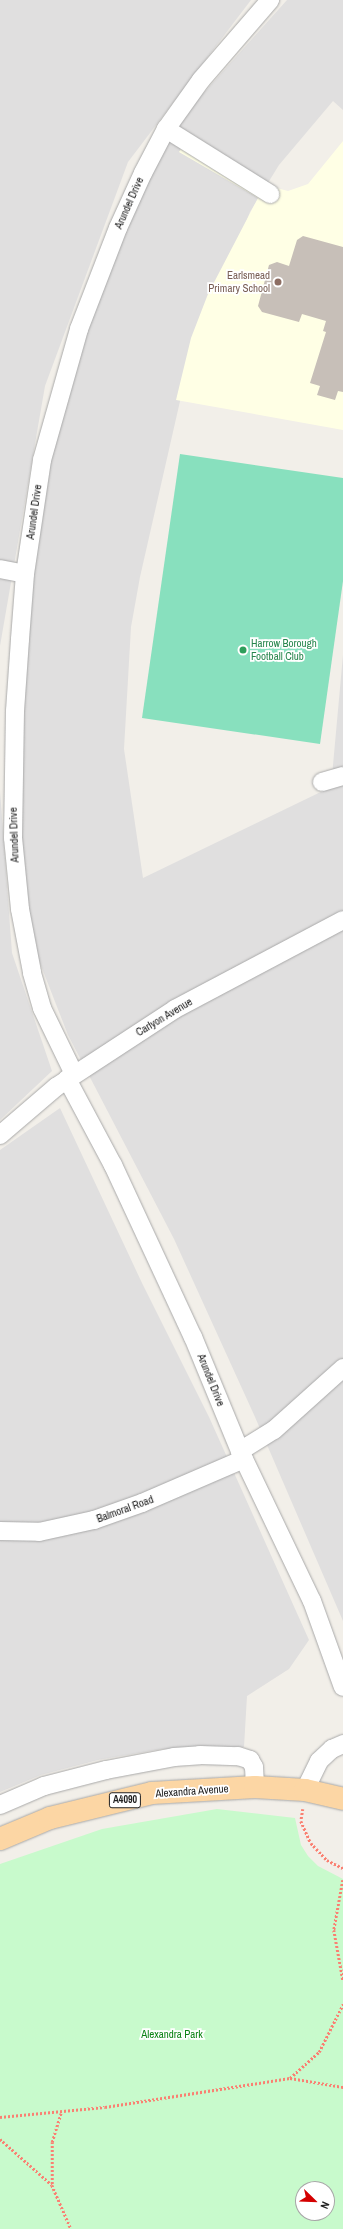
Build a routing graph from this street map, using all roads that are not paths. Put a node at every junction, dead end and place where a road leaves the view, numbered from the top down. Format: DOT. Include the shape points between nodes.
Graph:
graph roads {
  1 [pos="270,0"];
  2 [pos="166,129"];
  3 [pos="270,194"];
  4 [pos="0,569"];
  5 [pos="25,574"];
  6 [pos="343,776"];
  7 [pos="322,782"];
  8 [pos="343,920"];
  9 [pos="70,1076"];
  10 [pos="0,1135"];
  11 [pos="343,1368"];
  12 [pos="242,1455"];
  13 [pos="0,1531"];
  14 [pos="343,1686"];
  15 [pos="343,1744"];
  16 [pos="255,1787"];
  17 [pos="305,1790"];
  18 [pos="343,1798"];
  19 [pos="0,1804"];
  20 [pos="0,1839"];
  1 -- 2 [label="street, Arundel Drive" via="201,80"];
  2 -- 3 [label="street"];
  2 -- 5 [label="street, Arundel Drive" via="118,228 79,329 42,460"];
  4 -- 5 [label="street"];
  5 -- 9 [label="street, Arundel Drive" via="13,749 12,822 15,873 26,942 40,1000"];
  6 -- 7 [label="street"];
  8 -- 9 [label="street, Carlyon Avenue" via="175,1009"];
  9 -- 10 [label="street, Carlyon Avenue"];
  9 -- 12 [label="street, Arundel Drive" via="153,1248"];
  11 -- 12 [label="street, Balmoral Road"];
  12 -- 13 [label="street, Balmoral Road" via="142,1503 79,1525 39,1532"];
  12 -- 14 [label="street, Arundel Drive" via="298,1568"];
  15 -- 17 [label="street" via="332,1749 319,1761"];
  16 -- 17 [label="main road, Alexandra Avenue / A4090"];
  16 -- 19 [label="street" via="254,1767 250,1760 238,1756 200,1755 174,1757 106,1770 44,1786"];
  16 -- 20 [label="main road, Alexandra Avenue / A4090" via="152,1793 50,1818"];
  17 -- 18 [label="main road, Alexandra Avenue / A4090"];
}
